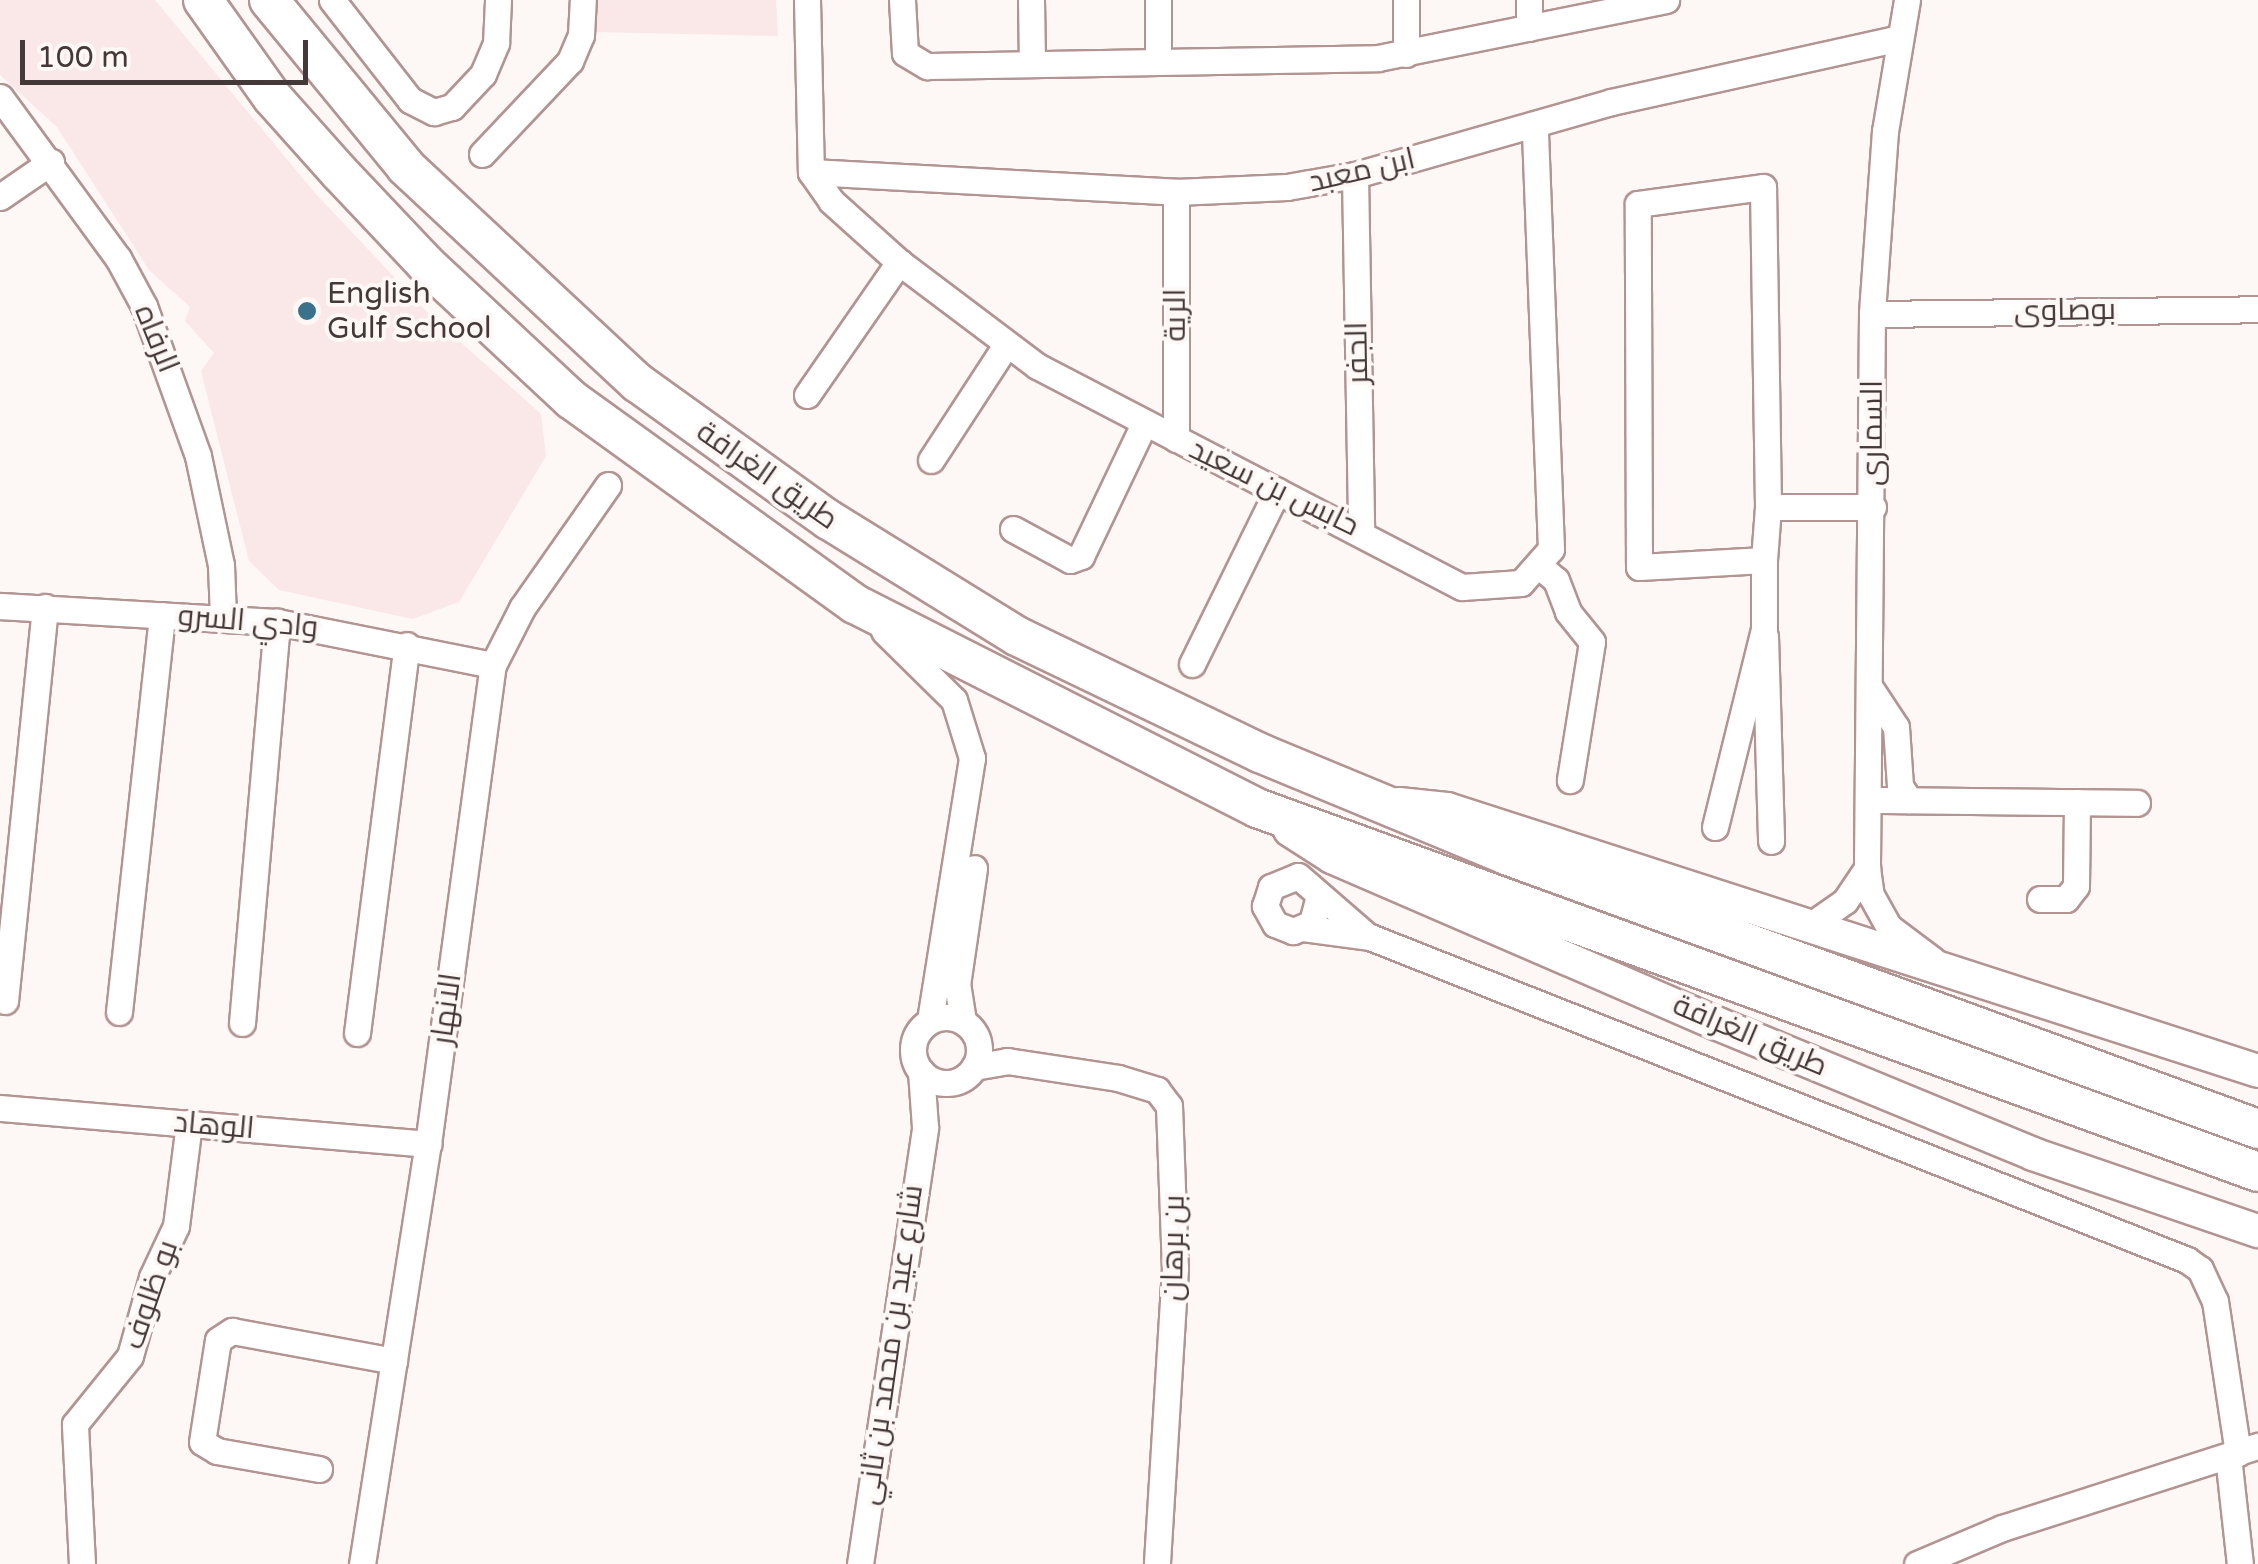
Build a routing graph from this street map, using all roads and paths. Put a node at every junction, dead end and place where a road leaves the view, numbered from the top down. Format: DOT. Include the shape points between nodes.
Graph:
graph roads {
  1 [pos="204,0"];
  2 [pos="269,0"];
  3 [pos="332,0"];
  4 [pos="498,0"];
  5 [pos="582,0"];
  6 [pos="808,0"];
  7 [pos="902,0"];
  8 [pos="1031,0"];
  9 [pos="1158,0"];
  10 [pos="1406,0"];
  11 [pos="1529,0"];
  12 [pos="1907,0"];
  13 [pos="1656,1"];
  14 [pos="1529,28"];
  15 [pos="1899,38"];
  16 [pos="1406,54"];
  17 [pos="1158,61"];
  18 [pos="1032,63"];
  19 [pos="0,97"];
  20 [pos="1534,127"];
  21 [pos="482,154"];
  22 [pos="51,162"];
  23 [pos="810,172"];
  24 [pos="1355,175"];
  25 [pos="1176,192"];
  26 [pos="0,197"];
  27 [pos="899,262"];
  28 [pos="2258,309"];
  29 [pos="1872,314"];
  30 [pos="1006,345"];
  31 [pos="808,396"];
  32 [pos="1144,424"];
  33 [pos="1176,439"];
  34 [pos="930,460"];
  35 [pos="608,485"];
  36 [pos="1277,490"];
  37 [pos="1768,507"];
  38 [pos="1873,507"];
  39 [pos="1013,529"];
  40 [pos="1361,530"];
  41 [pos="1764,560"];
  42 [pos="1538,565"];
  43 [pos="855,604"];
  44 [pos="0,606"];
  45 [pos="45,607"];
  46 [pos="162,615"];
  47 [pos="223,618"];
  48 [pos="278,622"];
  49 [pos="1764,629"];
  50 [pos="407,644"];
  51 [pos="1192,664"];
  52 [pos="493,665"];
  53 [pos="1872,688"];
  54 [pos="1570,780"];
  55 [pos="1870,800"];
  56 [pos="1909,800"];
  57 [pos="1376,801"];
  58 [pos="2077,802"];
  59 [pos="967,803"];
  60 [pos="2137,803"];
  61 [pos="1257,808"];
  62 [pos="1715,827"];
  63 [pos="1771,840"];
  64 [pos="1868,868"];
  65 [pos="1319,896"];
  66 [pos="2040,899"];
  67 [pos="1808,927"];
  68 [pos="1303,928"];
  69 [pos="1370,938"];
  70 [pos="1941,966"];
  71 [pos="5,1001"];
  72 [pos="120,1012"];
  73 [pos="930,1021"];
  74 [pos="963,1021"];
  75 [pos="242,1023"];
  76 [pos="356,1034"];
  77 [pos="976,1056"];
  78 [pos="2258,1070"];
  79 [pos="922,1071"];
  80 [pos="950,1082"];
  81 [pos="0,1108"];
  82 [pos="189,1123"];
  83 [pos="925,1127"];
  84 [pos="2258,1130"];
  85 [pos="428,1144"];
  86 [pos="2258,1172"];
  87 [pos="2258,1230"];
  88 [pos="394,1361"];
  89 [pos="2241,1452"];
  90 [pos="319,1469"];
  91 [pos="1927,1562"];
  92 [pos="82,1564"];
  93 [pos="362,1564"];
  94 [pos="860,1564"];
  95 [pos="1158,1564"];
  96 [pos="2240,1564"];
  1 -- 43 [label="highway, طريق الغرافة" via="283,109 478,313 572,400"];
  2 -- 57 [label="highway, طريق الغرافة" via="347,103 474,236 702,432 1016,636 1121,690"];
  3 -- 4 [label="street" via="410,100 434,112 452,107 483,74 496,42"];
  5 -- 21 [label="street" via="582,35 570,61"];
  6 -- 23 [label="street"];
  7 -- 18 [label="street" via="902,44 918,64"];
  8 -- 18 [label="street"];
  9 -- 17 [label="street"];
  10 -- 16 [label="street"];
  11 -- 14 [label="street"];
  12 -- 15 [label="street, السمارى"];
  13 -- 14 [label="street"];
  14 -- 16 [label="street"];
  15 -- 20 [label="street, ابن معبد" via="1611,102"];
  15 -- 29 [label="street, السمارى"];
  16 -- 17 [label="street"];
  17 -- 18 [label="street"];
  19 -- 22 [label="street, الرفاه"];
  20 -- 24 [label="street, ابن معبد"];
  20 -- 42 [label="street" via="1551,550"];
  22 -- 26 [label="street"];
  22 -- 47 [label="street, الرفاه" via="130,279 164,356 198,456 220,565"];
  23 -- 25 [label="street, ابن معبد"];
  23 -- 27 [label="street, حابس بن سعيد" via="831,202"];
  24 -- 25 [label="street, ابن معبد" via="1288,187"];
  24 -- 40 [label="street, الجفر"];
  25 -- 33 [label="street, الرية"];
  27 -- 30 [label="street, حابس بن سعيد"];
  27 -- 31 [label="street"];
  28 -- 29 [label="street, بوصاوى"];
  29 -- 38 [label="street, السمارى"];
  30 -- 32 [label="street, حابس بن سعيد"];
  30 -- 34 [label="street"];
  32 -- 33 [label="street, حابس بن سعيد"];
  32 -- 39 [label="street" via="1082,556 1070,560"];
  33 -- 36 [label="street, حابس بن سعيد"];
  35 -- 52 [label="street, الانهار" via="522,608"];
  36 -- 40 [label="street, حابس بن سعيد"];
  36 -- 51 [label="street"];
  37 -- 38 [label="street"];
  37 -- 41 [label="street"];
  37 -- 41 [label="street" via="1764,186 1638,204 1639,567"];
  38 -- 53 [label="street, السمارى"];
  40 -- 42 [label="street, حابس بن سعيد" via="1462,586 1521,583"];
  41 -- 49 [label="street"];
  42 -- 54 [label="street" via="1556,580 1568,612 1592,642"];
  43 -- 59 [label="street" via="954,700 972,758"];
  43 -- 61 [label="highway, طريق الغرافة"];
  44 -- 45 [label="street, وادي السرو"];
  45 -- 46 [label="street, وادي السرو"];
  45 -- 71 [label="street"];
  46 -- 47 [label="street, وادي السرو"];
  46 -- 72 [label="street"];
  47 -- 48 [label="street, وادي السرو"];
  48 -- 50 [label="street, وادي السرو"];
  48 -- 75 [label="street"];
  49 -- 62 [label="street"];
  49 -- 63 [label="street"];
  50 -- 52 [label="street, وادي السرو"];
  50 -- 76 [label="street"];
  52 -- 85 [label="street, الانهار"];
  53 -- 55 [label="street, السمارى"];
  53 -- 56 [label="street" via="1896,727 1900,786"];
  55 -- 56 [label="street"];
  55 -- 64 [label="street, السمارى"];
  56 -- 58 [label="street"];
  57 -- 67 [label="main road, طريق الغرافة" via="1447,809"];
  57 -- 84 [label="highway, طريق الغرافة" via="1732,940"];
  58 -- 60 [label="street"];
  58 -- 66 [label="street" via="2076,886 2066,899"];
  59 -- 73 [label="street"];
  59 -- 74 [label="street" via="977,797 983,807 957,984"];
  61 -- 86 [label="highway, طريق الغرافة"];
  61 -- 87 [label="main road, طريق الغرافة" via="1332,857 1718,1024 2033,1154"];
  64 -- 67 [label="street" via="1845,901"];
  64 -- 70 [label="street, السمارى" via="1871,895 1889,928"];
  65 -- 68 [label="street" via="1317,916"];
  65 -- 68 [label="street" via="1308,880 1288,876 1266,896 1274,924"];
  65 -- 69 [label="street"];
  67 -- 70 [label="main road, طريق الغرافة"];
  68 -- 69 [label="street"];
  69 -- 89 [label="street" via="2188,1260 2200,1268 2214,1301"];
  70 -- 78 [label="main road, طريق الغرافة"];
  73 -- 74 [label="street"];
  73 -- 79 [label="street" via="914,1044"];
  74 -- 77 [label="street"];
  77 -- 80 [label="street"];
  77 -- 95 [label="street, بن برهان" via="1141,1083 1158,1090 1169,1106 1175,1268"];
  79 -- 80 [label="street"];
  79 -- 83 [label="street, شارع عيد بن محمد بن ثاني"];
  80 -- 83 [label="street, شارع عيد بن محمد بن ثاني"];
  81 -- 82 [label="street, الوهاد"];
  82 -- 85 [label="street, الوهاد"];
  82 -- 92 [label="street, بو ظلوف" via="176,1226 152,1278 130,1356 117,1379 80,1410 71,1438"];
  83 -- 94 [label="street, شارع عيد بن محمد بن ثاني"];
  85 -- 88 [label="street, الانهار"];
  88 -- 90 [label="street" via="232,1331 218,1340 202,1442 217,1451"];
  88 -- 93 [label="street, الانهار"];
  89 -- 91 [label="street"];
  89 -- 96 [label="street"];
}
